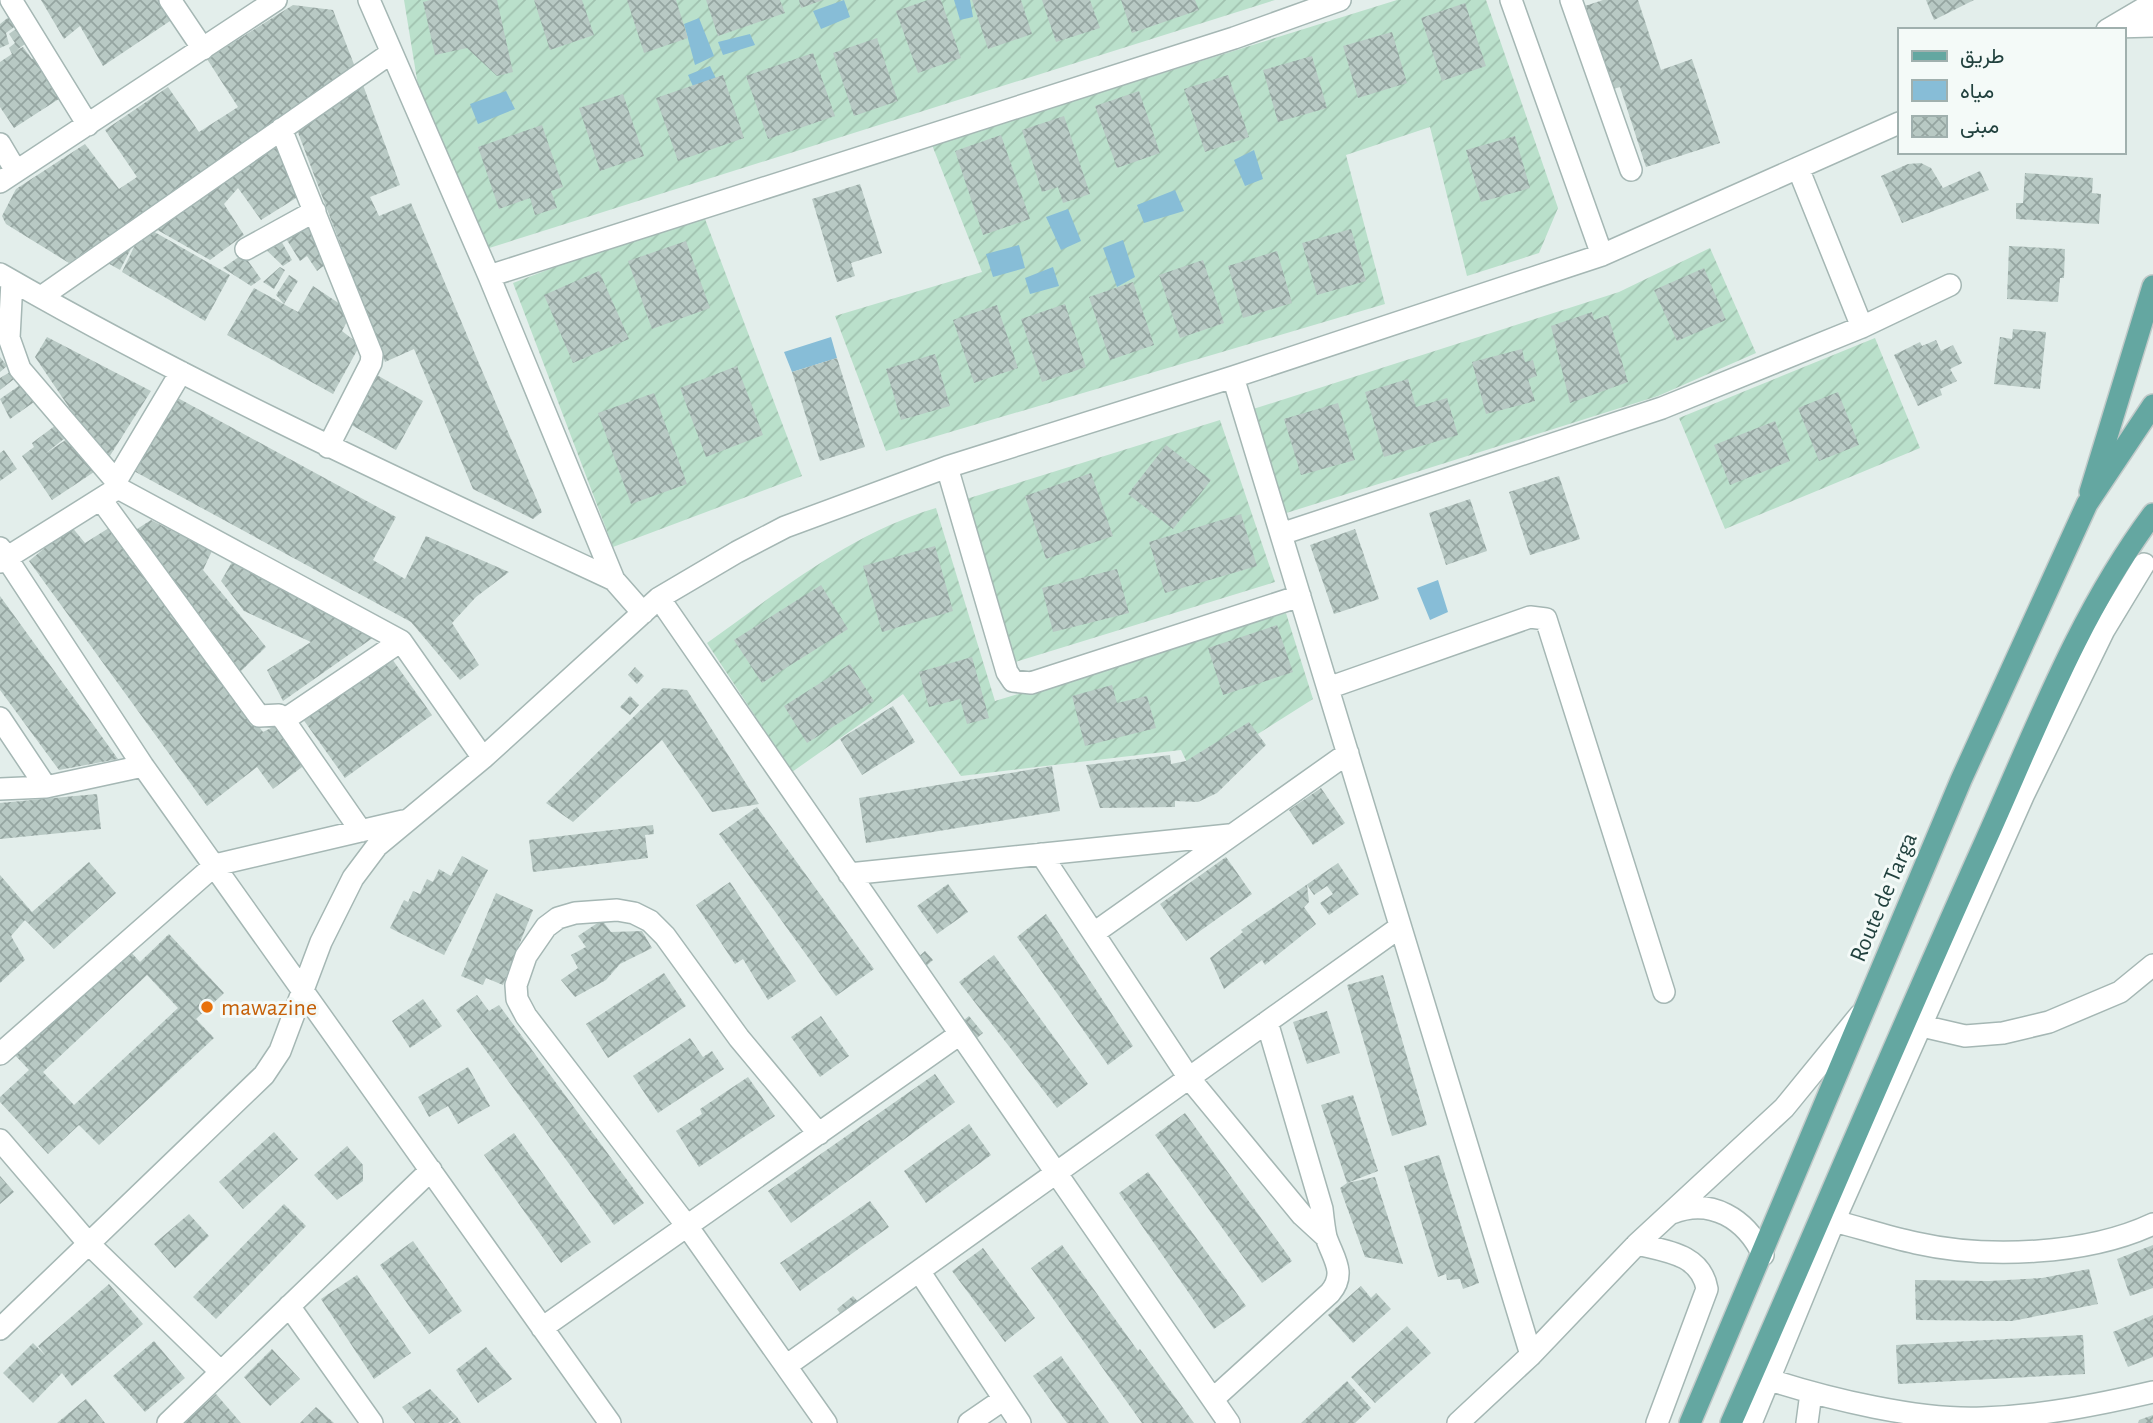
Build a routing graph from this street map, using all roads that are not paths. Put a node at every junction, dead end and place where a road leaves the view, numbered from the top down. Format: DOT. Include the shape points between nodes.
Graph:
graph roads {
  1 [pos="11,0"];
  2 [pos="170,0"];
  3 [pos="276,0"];
  4 [pos="369,0"];
  5 [pos="1340,0"];
  6 [pos="1511,0"];
  7 [pos="1571,0"];
  8 [pos="2153,3"];
  9 [pos="2153,26"];
  10 [pos="2110,28"];
  11 [pos="203,49"];
  12 [pos="391,53"];
  13 [pos="1898,123"];
  14 [pos="88,125"];
  15 [pos="281,129"];
  16 [pos="0,144"];
  17 [pos="1798,168"];
  18 [pos="1631,170"];
  19 [pos="8,176"];
  20 [pos="315,211"];
  21 [pos="246,249"];
  22 [pos="1602,255"];
  23 [pos="489,276"];
  24 [pos="6,278"];
  25 [pos="1950,285"];
  26 [pos="2153,286"];
  27 [pos="41,297"];
  28 [pos="1862,327"];
  29 [pos="181,372"];
  30 [pos="1233,377"];
  31 [pos="2153,405"];
  32 [pos="328,447"];
  33 [pos="947,467"];
  34 [pos="112,490"];
  35 [pos="2087,504"];
  36 [pos="2153,514"];
  37 [pos="1281,534"];
  38 [pos="2127,549"];
  39 [pos="2,556"];
  40 [pos="2148,568"];
  41 [pos="614,580"];
  42 [pos="1300,596"];
  43 [pos="660,598"];
  44 [pos="643,613"];
  45 [pos="401,641"];
  46 [pos="1328,688"];
  47 [pos="0,718"];
  48 [pos="284,720"];
  49 [pos="1348,753"];
  50 [pos="483,758"];
  51 [pos="143,766"];
  52 [pos="46,787"];
  53 [pos="0,789"];
  54 [pos="405,820"];
  55 [pos="360,831"];
  56 [pos="1229,835"];
  57 [pos="1041,854"];
  58 [pos="215,865"];
  59 [pos="849,874"];
  60 [pos="1400,927"];
  61 [pos="1094,933"];
  62 [pos="2153,965"];
  63 [pos="303,989"];
  64 [pos="1664,992"];
  65 [pos="1866,1008"];
  66 [pos="1267,1022"];
  67 [pos="1922,1026"];
  68 [pos="960,1034"];
  69 [pos="0,1054"];
  70 [pos="1189,1078"];
  71 [pos="819,1133"];
  72 [pos="0,1140"];
  73 [pos="431,1170"];
  74 [pos="1056,1173"];
  75 [pos="1667,1216"];
  76 [pos="1833,1221"];
  77 [pos="2153,1224"];
  78 [pos="687,1226"];
  79 [pos="1326,1237"];
  80 [pos="89,1244"];
  81 [pos="1637,1244"];
  82 [pos="1763,1255"];
  83 [pos="919,1271"];
  84 [pos="289,1306"];
  85 [pos="542,1328"];
  86 [pos="0,1329"];
  87 [pos="1531,1355"];
  88 [pos="786,1366"];
  89 [pos="221,1372"];
  90 [pos="1768,1379"];
  91 [pos="2153,1392"];
  92 [pos="1811,1393"];
  93 [pos="1004,1398"];
  94 [pos="1213,1399"];
  95 [pos="2104,1413"];
  96 [pos="2033,1419"];
  97 [pos="168,1423"];
  98 [pos="372,1423"];
  99 [pos="610,1423"];
  100 [pos="826,1423"];
  101 [pos="969,1423"];
  102 [pos="1020,1423"];
  103 [pos="1229,1423"];
  104 [pos="1458,1423"];
  105 [pos="1657,1423"];
  106 [pos="1690,1423"];
  107 [pos="1731,1423"];
  108 [pos="1751,1423"];
  109 [pos="1807,1423"];
  1 -- 14 [label="street"];
  2 -- 11 [label="street"];
  3 -- 11 [label="street"];
  4 -- 12 [label="street"];
  5 -- 23 [label="street"];
  6 -- 22 [label="street"];
  7 -- 18 [label="street"];
  8 -- 10 [label="street"];
  9 -- 10 [label="street"];
  11 -- 14 [label="street"];
  12 -- 15 [label="street"];
  12 -- 23 [label="street"];
  13 -- 17 [label="street"];
  14 -- 19 [label="street"];
  15 -- 20 [label="street"];
  15 -- 27 [label="street"];
  16 -- 19 [label="street"];
  17 -- 22 [label="street"];
  17 -- 28 [label="street"];
  20 -- 21 [label="street"];
  20 -- 32 [label="street" via="372,355"];
  22 -- 30 [label="street"];
  23 -- 41 [label="street"];
  24 -- 27 [label="street"];
  24 -- 34 [label="street" via="9,338 20,369"];
  25 -- 28 [label="street"];
  26 -- 35 [label="main road"];
  27 -- 29 [label="street"];
  28 -- 37 [label="street" via="1662,408"];
  29 -- 32 [label="street"];
  29 -- 34 [label="street"];
  30 -- 33 [label="street"];
  30 -- 37 [label="street"];
  31 -- 35 [label="main road, Route de Targa"];
  32 -- 41 [label="street"];
  33 -- 42 [label="street" via="1013,681 1031,683"];
  33 -- 43 [label="street" via="785,527"];
  34 -- 39 [label="street"];
  34 -- 45 [label="street"];
  34 -- 48 [label="street" via="259,716 279,715"];
  35 -- 65 [label="main road, Route de Targa" via="1961,780"];
  36 -- 38 [label="main road"];
  37 -- 42 [label="street"];
  38 -- 40 [label="street"];
  38 -- 107 [label="main road" via="2074,645 1911,1005"];
  39 -- 51 [label="street"];
  40 -- 67 [label="street" via="2104,630 2023,796"];
  41 -- 44 [label="street"];
  42 -- 46 [label="street"];
  43 -- 44 [label="street"];
  43 -- 59 [label="street"];
  44 -- 50 [label="street"];
  45 -- 48 [label="street"];
  45 -- 50 [label="street"];
  46 -- 49 [label="street"];
  46 -- 64 [label="street" via="1530,617 1546,619"];
  47 -- 52 [label="street"];
  48 -- 55 [label="street"];
  49 -- 56 [label="street"];
  49 -- 60 [label="street"];
  50 -- 54 [label="street"];
  51 -- 52 [label="street"];
  51 -- 58 [label="street"];
  52 -- 53 [label="street"];
  54 -- 55 [label="street"];
  54 -- 63 [label="street" via="353,878"];
  55 -- 58 [label="street"];
  56 -- 57 [label="street"];
  56 -- 61 [label="street"];
  57 -- 59 [label="street"];
  57 -- 61 [label="street"];
  58 -- 63 [label="street"];
  58 -- 69 [label="street"];
  59 -- 68 [label="street"];
  60 -- 66 [label="street"];
  60 -- 87 [label="street"];
  61 -- 70 [label="street"];
  62 -- 67 [label="street" via="2120,992 2049,1022 1965,1036"];
  63 -- 73 [label="street"];
  63 -- 80 [label="street" via="281,1051 264,1075"];
  65 -- 75 [label="street" via="1783,1108"];
  65 -- 82 [label="main road, Route de Targa"];
  66 -- 70 [label="street"];
  66 -- 79 [label="street" via="1322,1209"];
  67 -- 76 [label="street"];
  68 -- 71 [label="street"];
  68 -- 74 [label="street"];
  70 -- 74 [label="street"];
  70 -- 79 [label="street"];
  71 -- 78 [label="street"];
  71 -- 78 [label="street" via="650,921 617,910 558,918 526,956 516,985 517,999"];
  72 -- 80 [label="street"];
  73 -- 84 [label="street"];
  73 -- 85 [label="street"];
  74 -- 83 [label="street"];
  74 -- 94 [label="street"];
  75 -- 81 [label="street"];
  75 -- 82 [label="street" via="1686,1208 1718,1211 1745,1227"];
  76 -- 77 [label="street" via="1917,1244 2048,1251"];
  76 -- 90 [label="street"];
  78 -- 85 [label="street"];
  78 -- 88 [label="street"];
  79 -- 94 [label="street" via="1339,1268 1336,1286"];
  80 -- 86 [label="street"];
  80 -- 89 [label="street"];
  81 -- 87 [label="street"];
  81 -- 105 [label="street" via="1688,1259 1702,1272 1707,1289"];
  82 -- 106 [label="main road, Route de Targa"];
  83 -- 88 [label="street"];
  83 -- 93 [label="street"];
  84 -- 89 [label="street"];
  84 -- 98 [label="street"];
  85 -- 99 [label="street"];
  87 -- 104 [label="street"];
  88 -- 100 [label="street"];
  89 -- 97 [label="street"];
  90 -- 92 [label="street"];
  90 -- 108 [label="street"];
  91 -- 95 [label="street"];
  92 -- 96 [label="street" via="1891,1410"];
  92 -- 109 [label="street"];
  93 -- 101 [label="street"];
  93 -- 102 [label="street"];
  94 -- 103 [label="street"];
  95 -- 96 [label="street"];
}
